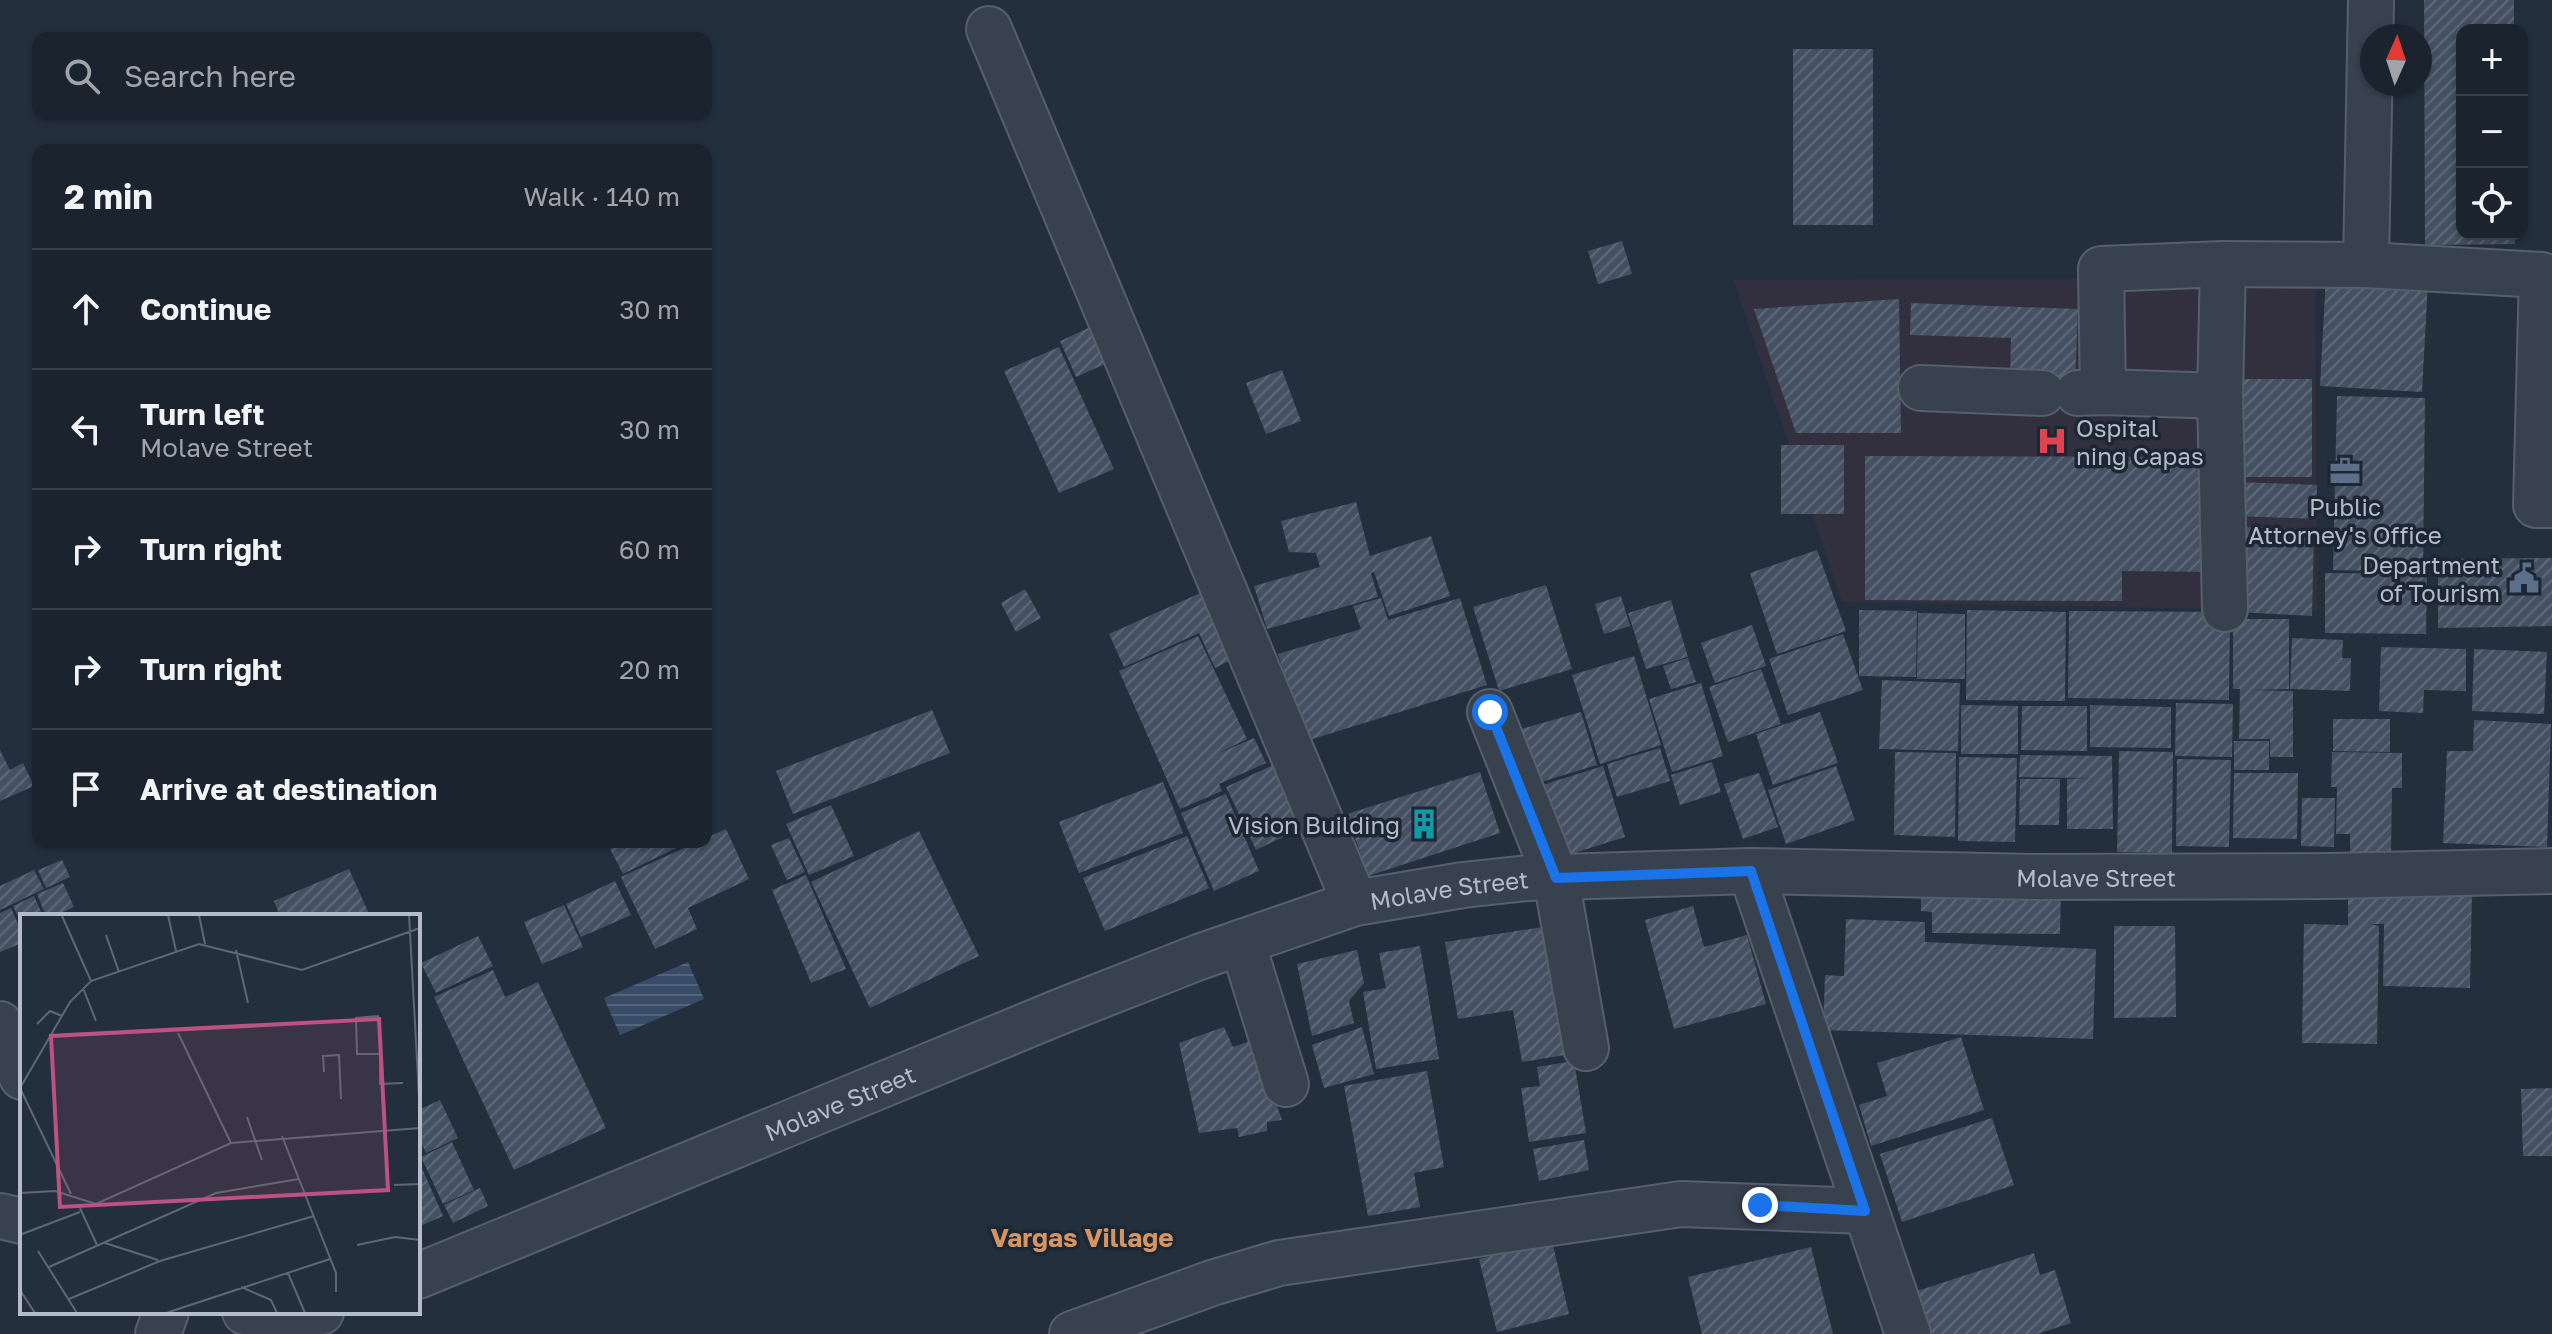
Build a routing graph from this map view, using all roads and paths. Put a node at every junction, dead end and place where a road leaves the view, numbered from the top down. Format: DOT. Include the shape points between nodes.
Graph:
graph roads {
  1 [pos="2371,0"];
  2 [pos="989,29"];
  3 [pos="2223,264"];
  4 [pos="2366,265"];
  5 [pos="1921,388"];
  6 [pos="2074,393"];
  7 [pos="2220,396"];
  8 [pos="2552,505"];
  9 [pos="2225,609"];
  10 [pos="1490,712"];
  11 [pos="1751,871"];
  12 [pos="2552,871"];
  13 [pos="1556,878"];
  14 [pos="1355,903"];
  15 [pos="1242,942"];
  16 [pos="0,1024"];
  17 [pos="1586,1048"];
  18 [pos="20,1072"];
  19 [pos="1286,1084"];
  20 [pos="1865,1211"];
  21 [pos="0,1216"];
  22 [pos="20,1221"];
  23 [pos="420,1275"];
  24 [pos="165,1314"];
  25 [pos="256,1314"];
  26 [pos="310,1314"];
  27 [pos="158,1334"];
  28 [pos="1072,1334"];
  29 [pos="1908,1334"];
  1 -- 4 [label="street"];
  2 -- 14 [label="street"];
  3 -- 4 [label="street"];
  3 -- 6 [label="street" via="2101,269"];
  3 -- 7 [label="street"];
  4 -- 8 [label="street" via="2542,275 2536,505"];
  5 -- 6 [label="street"];
  6 -- 7 [label="street"];
  7 -- 9 [label="street"];
  10 -- 13 [label="street"];
  11 -- 12 [label="street, Molave Street" via="2035,877"];
  11 -- 13 [label="street, Molave Street"];
  11 -- 20 [label="street"];
  13 -- 14 [label="street, Molave Street" via="1463,885"];
  13 -- 17 [label="street"];
  14 -- 15 [label="street, Molave Street"];
  15 -- 19 [label="street"];
  15 -- 23 [label="street, Molave Street"];
  16 -- 18 [label="street"];
  20 -- 28 [label="street" via="1681,1204 1279,1263"];
  20 -- 29 [label="street"];
  21 -- 22 [label="street"];
  24 -- 27 [label="street"];
  25 -- 26 [label="street" via="284,1319"];
}
